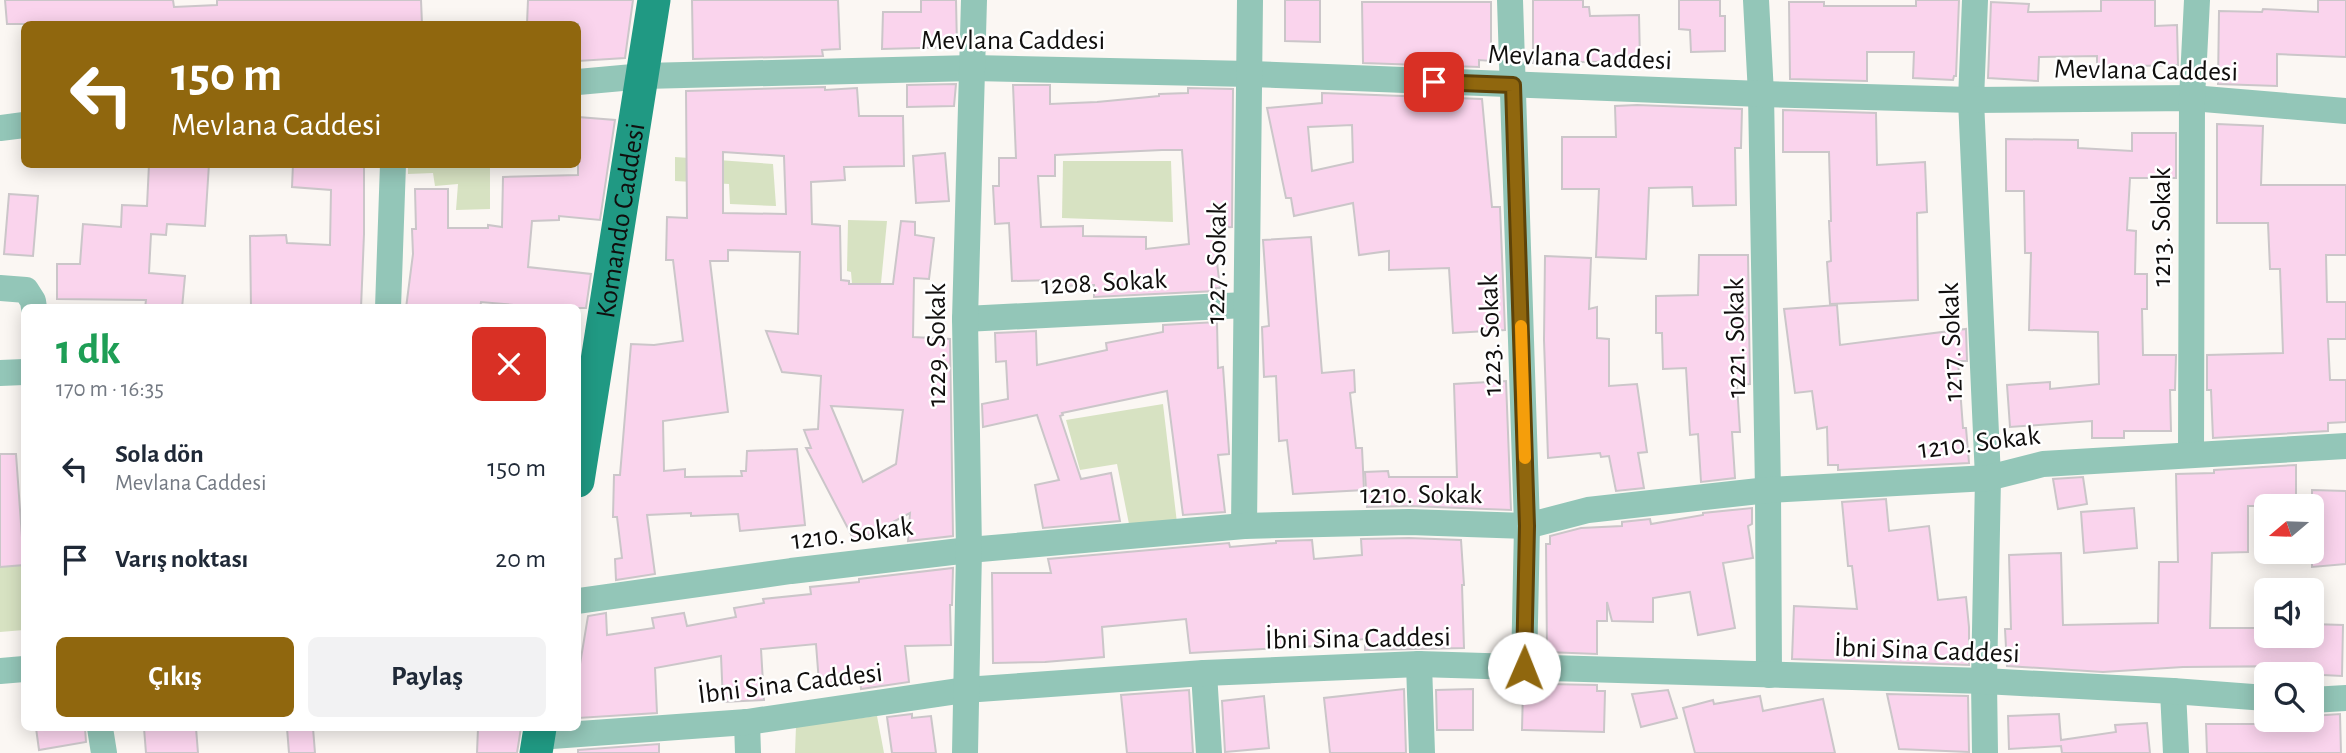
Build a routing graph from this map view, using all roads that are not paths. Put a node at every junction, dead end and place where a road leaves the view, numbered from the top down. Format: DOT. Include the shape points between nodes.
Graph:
graph roads {
  1 [pos="654,0"];
  2 [pos="974,0"];
  3 [pos="1250,0"];
  4 [pos="1510,0"];
  5 [pos="1756,0"];
  6 [pos="1975,0"];
  7 [pos="2197,0"];
  8 [pos="973,68"];
  9 [pos="1250,74"];
  10 [pos="644,76"];
  11 [pos="581,82"];
  12 [pos="1513,85"];
  13 [pos="1762,94"];
  14 [pos="2192,98"];
  15 [pos="1971,100"];
  16 [pos="2346,111"];
  17 [pos="21,125"];
  18 [pos="0,128"];
  19 [pos="393,168"];
  20 [pos="0,288"];
  21 [pos="33,304"];
  22 [pos="388,304"];
  23 [pos="1245,305"];
  24 [pos="965,319"];
  25 [pos="21,372"];
  26 [pos="0,373"];
  27 [pos="585,383"];
  28 [pos="581,439"];
  29 [pos="2346,446"];
  30 [pos="2191,454"];
  31 [pos="1988,478"];
  32 [pos="1768,490"];
  33 [pos="1244,526"];
  34 [pos="1527,526"];
  35 [pos="969,550"];
  36 [pos="581,601"];
  37 [pos="1419,664"];
  38 [pos="1524,668"];
  39 [pos="21,669"];
  40 [pos="0,671"];
  41 [pos="1204,673"];
  42 [pos="1769,675"];
  43 [pos="1984,681"];
  44 [pos="965,691"];
  45 [pos="2174,691"];
  46 [pos="2254,697"];
  47 [pos="2346,698"];
  48 [pos="2324,699"];
  49 [pos="747,722"];
  50 [pos="100,731"];
  51 [pos="538,739"];
  52 [pos="104,753"];
  53 [pos="748,753"];
  54 [pos="965,753"];
  55 [pos="1209,753"];
  56 [pos="1422,753"];
  57 [pos="1985,753"];
  58 [pos="2176,753"];
  1 -- 10 [label="main road, Komando Caddesi"];
  2 -- 8 [label="street, 1229. Sokak"];
  3 -- 9 [label="street, 1227. Sokak"];
  4 -- 12 [label="street, 1223. Sokak"];
  5 -- 13 [label="street, 1221. Sokak"];
  6 -- 15 [label="street, 1217. Sokak"];
  7 -- 14 [label="street, 1213. Sokak"];
  8 -- 9 [label="street, Mevlana Caddesi"];
  8 -- 10 [label="street, Mevlana Caddesi"];
  8 -- 24 [label="street, 1229. Sokak"];
  9 -- 12 [label="street, Mevlana Caddesi"];
  9 -- 23 [label="street, 1227. Sokak"];
  10 -- 11 [label="street, Mevlana Caddesi"];
  10 -- 27 [label="main road, Komando Caddesi"];
  12 -- 13 [label="street, Mevlana Caddesi"];
  12 -- 34 [label="street, 1223. Sokak"];
  13 -- 15 [label="street, Mevlana Caddesi"];
  13 -- 32 [label="street, 1221. Sokak"];
  14 -- 15 [label="street, Mevlana Caddesi"];
  14 -- 16 [label="street, Mevlana Caddesi"];
  14 -- 30 [label="street, 1213. Sokak"];
  15 -- 31 [label="street, 1217. Sokak"];
  17 -- 18 [label="street"];
  19 -- 22 [label="street"];
  20 -- 21 [label="street" via="26,290"];
  23 -- 24 [label="street, 1208. Sokak"];
  23 -- 33 [label="street, 1227. Sokak"];
  24 -- 35 [label="street, 1229. Sokak"];
  25 -- 26 [label="street"];
  27 -- 28 [label="main road, Komando Caddesi"];
  29 -- 30 [label="street, 1210. Sokak"];
  30 -- 31 [label="street, 1210. Sokak" via="2043,464"];
  31 -- 32 [label="street, 1210. Sokak"];
  31 -- 43 [label="street, 1217. Sokak"];
  32 -- 34 [label="street, 1210. Sokak" via="1588,510"];
  32 -- 42 [label="street, 1221. Sokak"];
  33 -- 34 [label="street, 1210. Sokak" via="1409,522"];
  33 -- 35 [label="street, 1210. Sokak"];
  34 -- 38 [label="street, 1223. Sokak"];
  35 -- 36 [label="street, 1210. Sokak"];
  35 -- 44 [label="street, 1229. Sokak"];
  37 -- 38 [label="street, İbni Sina Caddesi"];
  37 -- 41 [label="street, İbni Sina Caddesi"];
  37 -- 56 [label="street"];
  38 -- 42 [label="street, İbni Sina Caddesi"];
  39 -- 40 [label="street"];
  41 -- 44 [label="street, İbni Sina Caddesi"];
  41 -- 55 [label="street"];
  42 -- 43 [label="street, İbni Sina Caddesi"];
  43 -- 45 [label="street, İbni Sina Caddesi"];
  43 -- 57 [label="street, 1217. Sokak"];
  44 -- 49 [label="street, İbni Sina Caddesi"];
  44 -- 54 [label="street, 1229. Sokak"];
  45 -- 46 [label="street, İbni Sina Caddesi"];
  45 -- 58 [label="street"];
  47 -- 48 [label="street"];
  49 -- 51 [label="street, İbni Sina Caddesi"];
  49 -- 53 [label="street"];
  50 -- 52 [label="street"];
}
